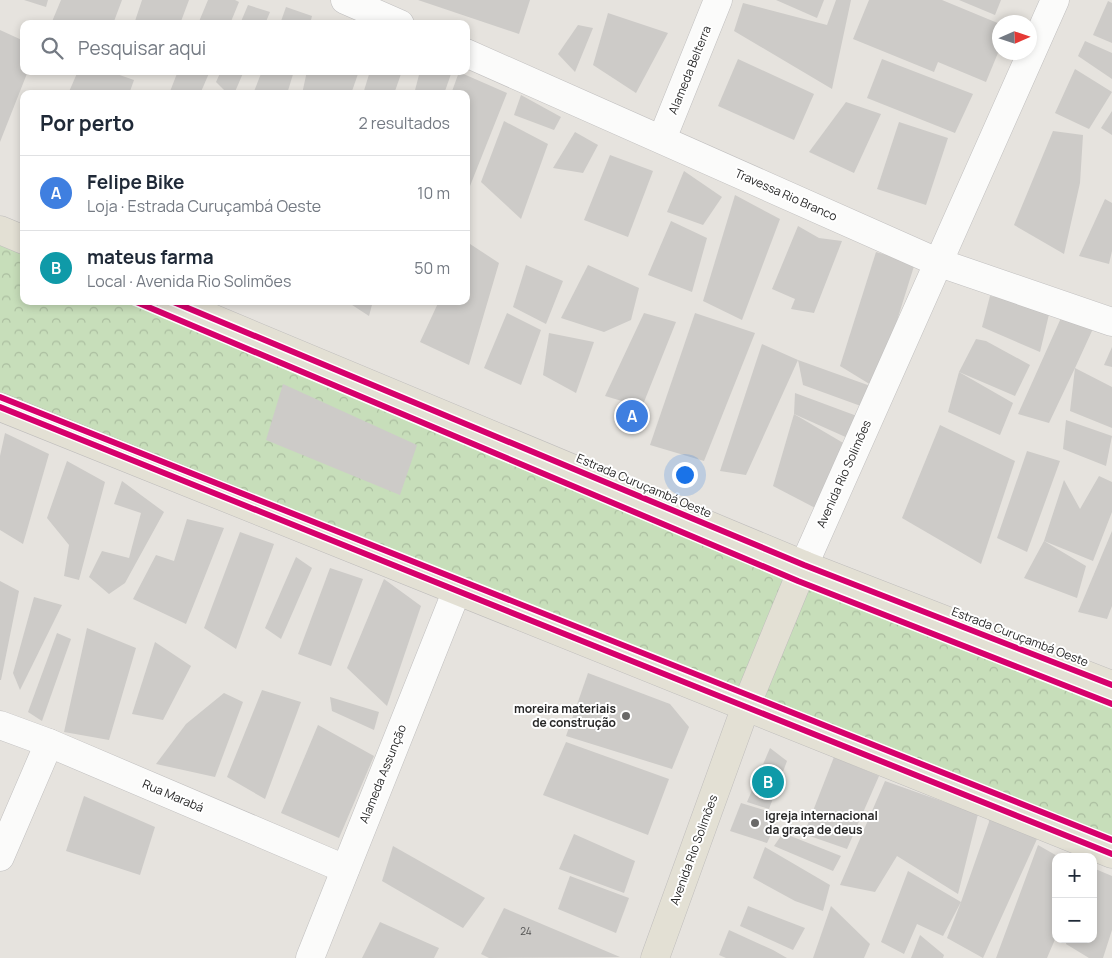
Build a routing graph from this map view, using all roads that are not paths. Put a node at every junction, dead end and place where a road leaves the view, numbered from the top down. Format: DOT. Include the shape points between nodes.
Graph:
graph roads {
  1 [pos="718,0"];
  2 [pos="1055,0"];
  3 [pos="357,2"];
  4 [pos="392,20"];
  5 [pos="470,55"];
  6 [pos="662,139"];
  7 [pos="0,230"];
  8 [pos="20,238"];
  9 [pos="937,262"];
  10 [pos="180,305"];
  11 [pos="1112,322"];
  12 [pos="0,407"];
  13 [pos="804,564"];
  14 [pos="457,590"];
  15 [pos="1112,686"];
  16 [pos="746,706"];
  17 [pos="0,725"];
  18 [pos="49,744"];
  19 [pos="1112,854"];
  20 [pos="0,857"];
  21 [pos="345,869"];
  22 [pos="310,958"];
  23 [pos="655,958"];
  1 -- 6 [label="street, Alameda Belterra"];
  2 -- 9 [label="street, Avenida Rio Solimões"];
  3 -- 4 [label="street"];
  5 -- 6 [label="street, Travessa Rio Branco"];
  6 -- 9 [label="street, Travessa Rio Branco"];
  7 -- 8 [label="main road"];
  9 -- 11 [label="street, Travessa Rio Branco"];
  9 -- 13 [label="street, Avenida Rio Solimões"];
  10 -- 13 [label="main road, Estrada Curuçambá Oeste"];
  12 -- 14 [label="main road"];
  13 -- 15 [label="main road, Estrada Curuçambá Oeste"];
  13 -- 16 [label="main road, Avenida Rio Solimões"];
  14 -- 16 [label="main road"];
  14 -- 21 [label="street, Alameda Assunção"];
  16 -- 19 [label="main road"];
  16 -- 23 [label="main road, Avenida Rio Solimões"];
  17 -- 18 [label="street, Rua Marabá"];
  18 -- 20 [label="street"];
  18 -- 21 [label="street, Rua Marabá"];
  21 -- 22 [label="street, Alameda Assunção"];
}
